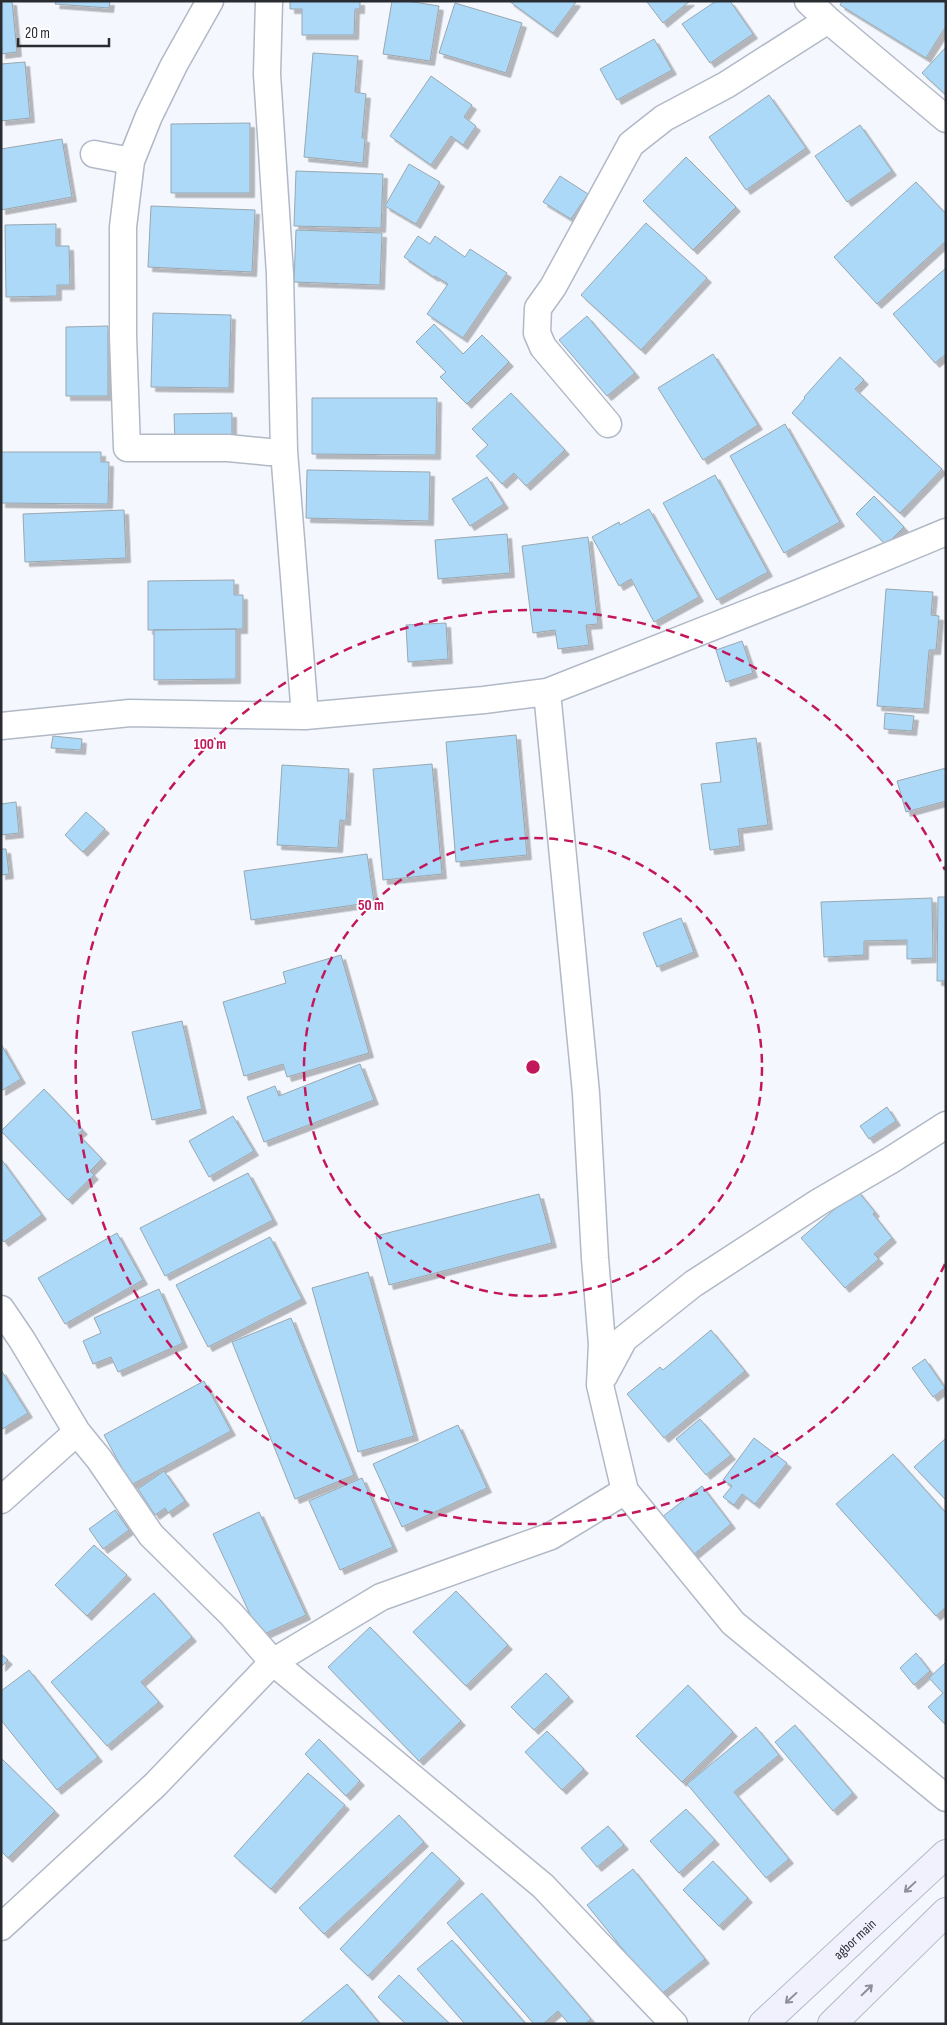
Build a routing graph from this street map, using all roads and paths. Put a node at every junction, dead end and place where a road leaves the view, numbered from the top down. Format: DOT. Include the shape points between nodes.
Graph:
graph roads {
  1 [pos="210,1"];
  2 [pos="269,1"];
  3 [pos="808,1"];
  4 [pos="828,20"];
  5 [pos="946,119"];
  6 [pos="94,154"];
  7 [pos="131,161"];
  8 [pos="608,424"];
  9 [pos="284,451"];
  10 [pos="946,532"];
  11 [pos="547,692"];
  12 [pos="305,716"];
  13 [pos="1,726"];
  14 [pos="946,1125"];
  15 [pos="1,1309"];
  16 [pos="600,1385"];
  17 [pos="77,1432"];
  18 [pos="625,1491"];
  19 [pos="1,1500"];
  20 [pos="273,1662"];
  21 [pos="946,1798"];
  22 [pos="946,1854"];
  23 [pos="946,1912"];
  24 [pos="1,1927"];
  25 [pos="674,2024"];
  26 [pos="763,2024"];
  27 [pos="832,2024"];
  1 -- 7 [label="street" via="149,116"];
  2 -- 9 [label="street" via="267,74 280,274"];
  3 -- 4 [label="street"];
  4 -- 5 [label="street"];
  4 -- 8 [label="street" via="726,84 664,118 630,144 553,288 538,308 536,333 543,347"];
  6 -- 7 [label="street"];
  7 -- 9 [label="street" via="123,227 127,448"];
  9 -- 12 [label="street"];
  10 -- 11 [label="street"];
  11 -- 12 [label="street"];
  11 -- 16 [label="street" via="586,1093 602,1344"];
  12 -- 13 [label="street" via="130,713"];
  14 -- 16 [label="street" via="693,1284 624,1339"];
  15 -- 17 [label="street"];
  16 -- 18 [label="street"];
  17 -- 19 [label="street"];
  17 -- 20 [label="street" via="151,1535 231,1614"];
  18 -- 20 [label="street" via="551,1536 381,1597"];
  18 -- 21 [label="street" via="733,1623"];
  20 -- 24 [label="street" via="155,1785"];
  20 -- 25 [label="street" via="543,1886"];
  22 -- 26 [label="main road, agbor main, one-way"];
  27 -- 23 [label="main road, one-way"];
}
